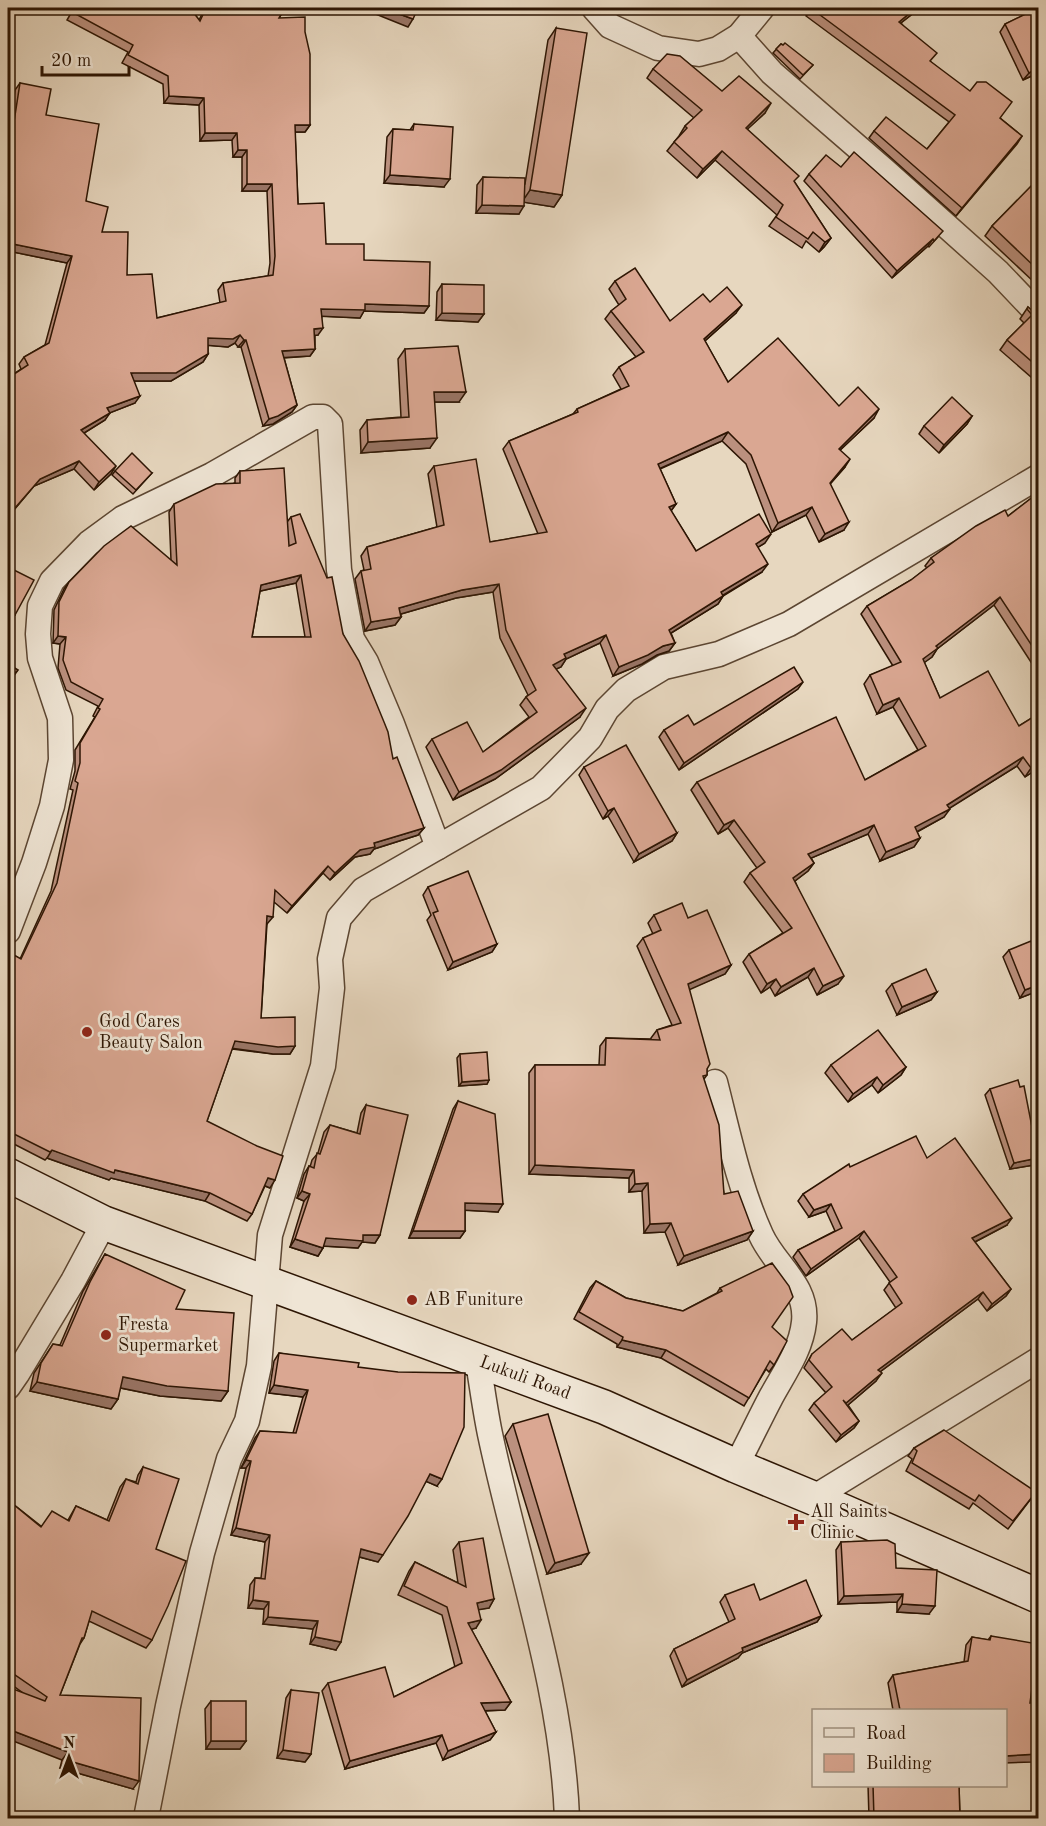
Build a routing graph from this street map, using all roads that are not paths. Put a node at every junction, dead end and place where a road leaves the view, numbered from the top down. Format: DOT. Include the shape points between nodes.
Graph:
graph roads {
  1 [pos="594,8"];
  2 [pos="762,8"];
  3 [pos="739,36"];
  4 [pos="1038,314"];
  5 [pos="1038,477"];
  6 [pos="438,847"];
  7 [pos="8,931"];
  8 [pos="715,1082"];
  9 [pos="8,1175"];
  10 [pos="104,1223"];
  11 [pos="266,1283"];
  12 [pos="1038,1360"];
  13 [pos="478,1362"];
  14 [pos="8,1387"];
  15 [pos="736,1466"];
  16 [pos="813,1498"];
  17 [pos="1038,1596"];
  18 [pos="146,1818"];
  19 [pos="567,1818"];
  1 -- 3 [label="street" via="610,26 658,48 699,54 718,49"];
  2 -- 3 [label="street"];
  3 -- 4 [label="street" via="772,73 989,264"];
  5 -- 6 [label="street" via="789,624 719,654 664,667 626,690 607,709 591,738 541,788"];
  6 -- 7 [label="street" via="388,713 352,639 339,570 330,424 323,417 313,417 212,475 123,518 89,543 52,581 40,606 38,633 40,658 60,718 61,760 52,806"];
  6 -- 11 [label="street" via="363,890 339,918 330,959 332,988 323,1066 270,1235"];
  8 -- 15 [label="street" via="738,1173 761,1236 804,1301 804,1323 797,1350"];
  9 -- 10 [label="street, Lukuli Road"];
  10 -- 11 [label="street, Lukuli Road"];
  10 -- 14 [label="street"];
  11 -- 13 [label="street, Lukuli Road"];
  11 -- 18 [label="street" via="259,1366 247,1421 229,1459 202,1553"];
  12 -- 16 [label="street"];
  13 -- 15 [label="street, Lukuli Road" via="604,1407"];
  13 -- 19 [label="street" via="490,1433 550,1682"];
  15 -- 16 [label="street, Lukuli Road"];
  16 -- 17 [label="street, Lukuli Road"];
}
